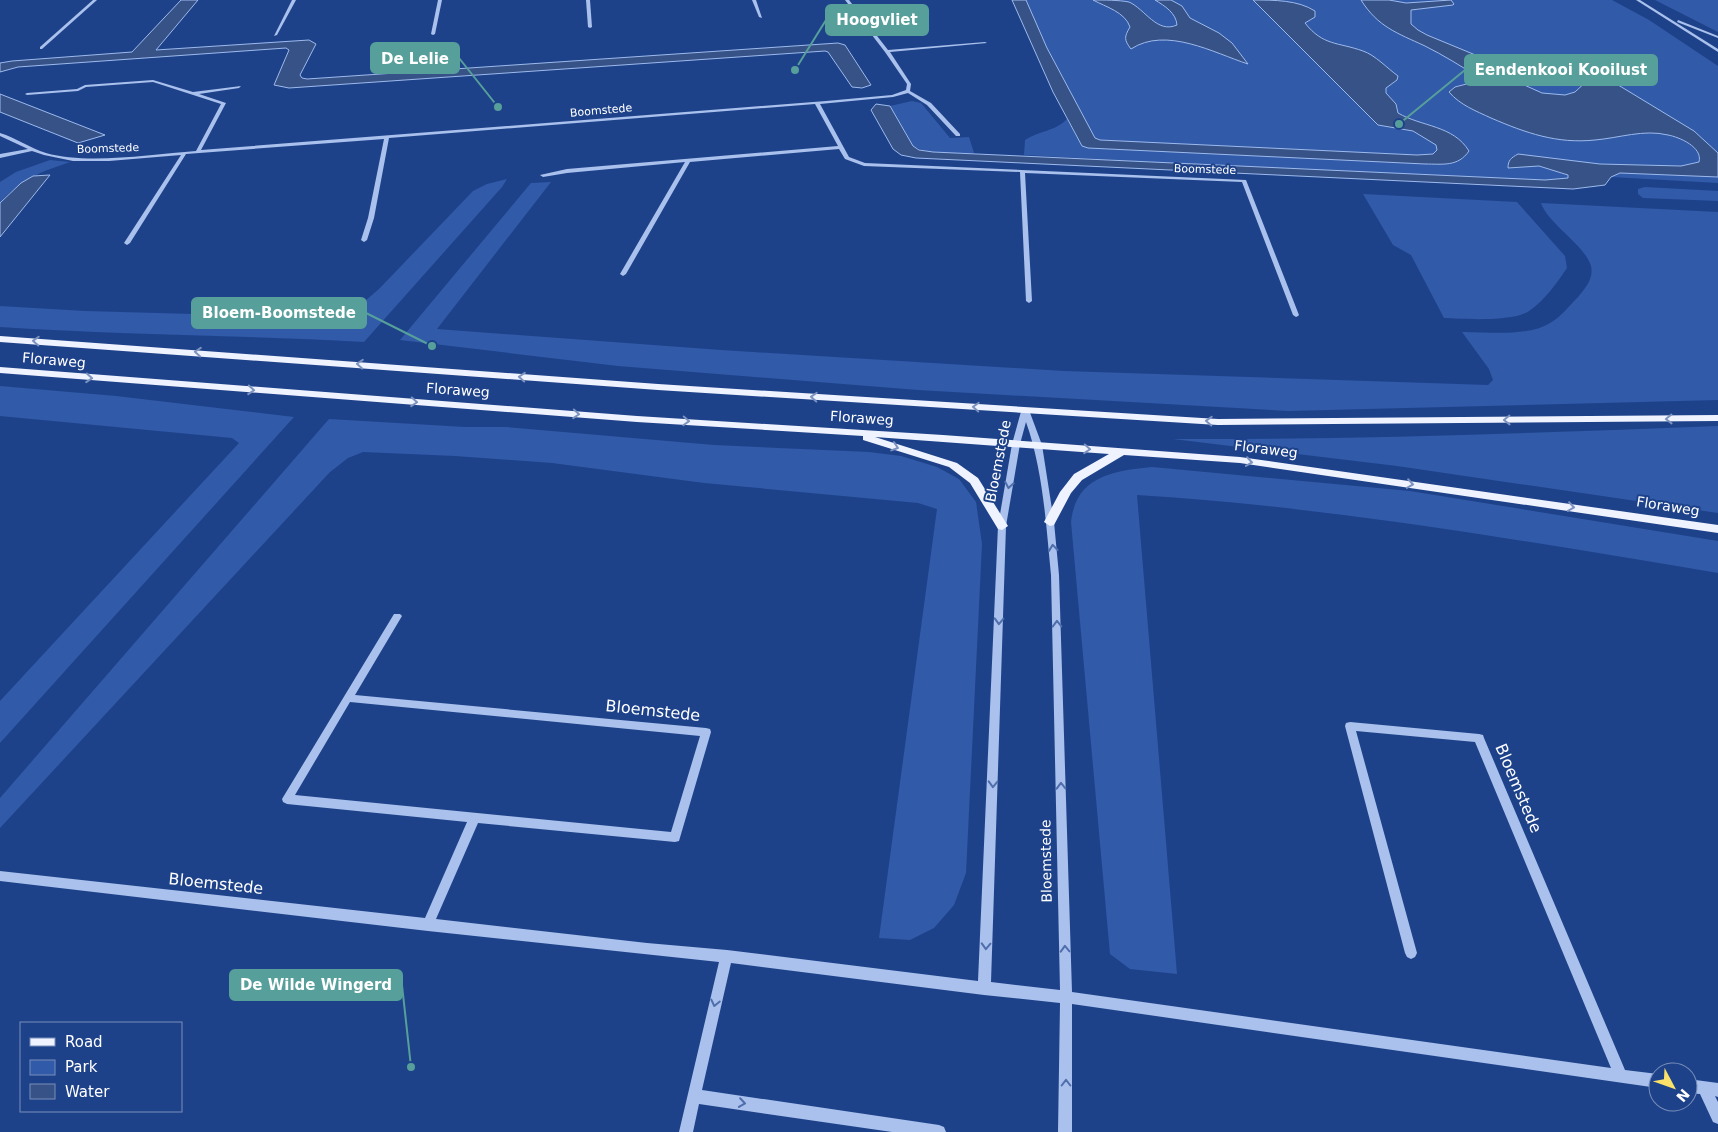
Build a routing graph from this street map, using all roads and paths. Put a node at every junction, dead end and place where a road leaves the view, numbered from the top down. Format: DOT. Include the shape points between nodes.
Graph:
graph roads {
  1 [pos="94,0"];
  2 [pos="294,0"];
  3 [pos="440,0"];
  4 [pos="588,0"];
  5 [pos="754,0"];
  6 [pos="847,0"];
  7 [pos="1638,0"];
  8 [pos="1664,15"];
  9 [pos="762,17"];
  10 [pos="590,27"];
  11 [pos="433,34"];
  12 [pos="275,35"];
  13 [pos="1718,37"];
  14 [pos="985,44"];
  15 [pos="41,48"];
  16 [pos="887,51"];
  17 [pos="1718,51"];
  18 [pos="157,75"];
  19 [pos="153,81"];
  20 [pos="239,87"];
  21 [pos="908,92"];
  22 [pos="195,93"];
  23 [pos="27,94"];
  24 [pos="817,103"];
  25 [pos="0,134"];
  26 [pos="958,135"];
  27 [pos="388,136"];
  28 [pos="841,147"];
  29 [pos="33,149"];
  30 [pos="197,153"];
  31 [pos="184,154"];
  32 [pos="0,156"];
  33 [pos="688,161"];
  34 [pos="1022,171"];
  35 [pos="543,175"];
  36 [pos="364,240"];
  37 [pos="127,243"];
  38 [pos="623,274"];
  39 [pos="1029,301"];
  40 [pos="1296,315"];
  41 [pos="0,339"];
  42 [pos="0,370"];
  43 [pos="1025,410"];
  44 [pos="1718,418"];
  45 [pos="848,432"];
  46 [pos="1016,444"];
  47 [pos="1038,445"];
  48 [pos="1122,452"];
  49 [pos="1050,522"];
  50 [pos="1002,526"];
  51 [pos="1718,529"];
  52 [pos="397,616"];
  53 [pos="350,698"];
  54 [pos="475,817"];
  55 [pos="0,876"];
  56 [pos="428,924"];
  57 [pos="1412,953"];
  58 [pos="727,956"];
  59 [pos="984,989"];
  60 [pos="1066,997"];
  61 [pos="1621,1076"];
  62 [pos="1648,1080"];
  63 [pos="1698,1087"];
  64 [pos="1711,1089"];
  65 [pos="694,1096"];
  66 [pos="1718,1117"];
  67 [pos="686,1132"];
  68 [pos="938,1132"];
  69 [pos="1065,1132"];
  1 -- 15 [label="street"];
  2 -- 12 [label="street"];
  3 -- 11 [label="street"];
  4 -- 10 [label="street"];
  5 -- 9 [label="street"];
  6 -- 16 [label="street"];
  7 -- 8 [label="street"];
  8 -- 13 [label="street"];
  8 -- 17 [label="street"];
  14 -- 16 [label="street"];
  16 -- 21 [label="street" via="909,84"];
  18 -- 19 [label="street"];
  19 -- 22 [label="street"];
  19 -- 23 [label="street"];
  20 -- 22 [label="street"];
  21 -- 24 [label="street, Boomstede"];
  21 -- 26 [label="street" via="929,104"];
  22 -- 30 [label="street" via="224,104"];
  24 -- 27 [label="street, Boomstede"];
  24 -- 28 [label="street, Boomstede"];
  25 -- 29 [label="street, Boomstede"];
  27 -- 30 [label="street, Boomstede"];
  27 -- 36 [label="street"];
  28 -- 33 [label="street"];
  28 -- 34 [label="street, Boomstede" via="847,158 864,164"];
  29 -- 31 [label="street, Boomstede" via="73,159"];
  29 -- 32 [label="street, Boomstede"];
  30 -- 31 [label="street, Boomstede"];
  31 -- 37 [label="street"];
  33 -- 35 [label="street"];
  33 -- 38 [label="street"];
  34 -- 39 [label="street"];
  34 -- 40 [label="street, Boomstede" via="1244,181"];
  43 -- 41 [label="main road, Floraweg, one-way" via="658,388"];
  42 -- 45 [label="main road, Floraweg, one-way"];
  44 -- 43 [label="main road, Floraweg, one-way" via="1218,422"];
  43 -- 46 [label="street, Bloemstede"];
  43 -- 47 [label="street, Bloemstede"];
  45 -- 46 [label="main road, Floraweg"];
  45 -- 50 [label="main road, one-way" via="953,465 974,481"];
  46 -- 47 [label="main road, Floraweg"];
  46 -- 50 [label="street, Bloemstede, one-way"];
  47 -- 48 [label="main road, Floraweg, one-way"];
  47 -- 49 [label="street, Bloemstede"];
  48 -- 49 [label="main road" via="1078,477"];
  48 -- 51 [label="main road, Floraweg, one-way" via="1240,460"];
  60 -- 49 [label="street, Bloemstede, one-way" via="1055,575"];
  50 -- 59 [label="street, Bloemstede, one-way"];
  52 -- 53 [label="street, Bloemstede"];
  53 -- 54 [label="street, Bloemstede" via="286,799"];
  53 -- 54 [label="street, Bloemstede" via="706,732 675,837"];
  54 -- 56 [label="street"];
  55 -- 56 [label="street, Bloemstede"];
  56 -- 58 [label="street, Bloemstede"];
  57 -- 61 [label="street, Bloemstede" via="1350,726 1479,738"];
  58 -- 59 [label="street, Bloemstede"];
  58 -- 65 [label="street, one-way"];
  59 -- 60 [label="street, Bloemstede"];
  60 -- 61 [label="street, Bloemstede"];
  69 -- 60 [label="street, one-way"];
  61 -- 62 [label="street, Bloemstede"];
  63 -- 64 [label="street"];
  64 -- 66 [label="street"];
  65 -- 67 [label="street"];
  65 -- 68 [label="street, one-way"];
}
